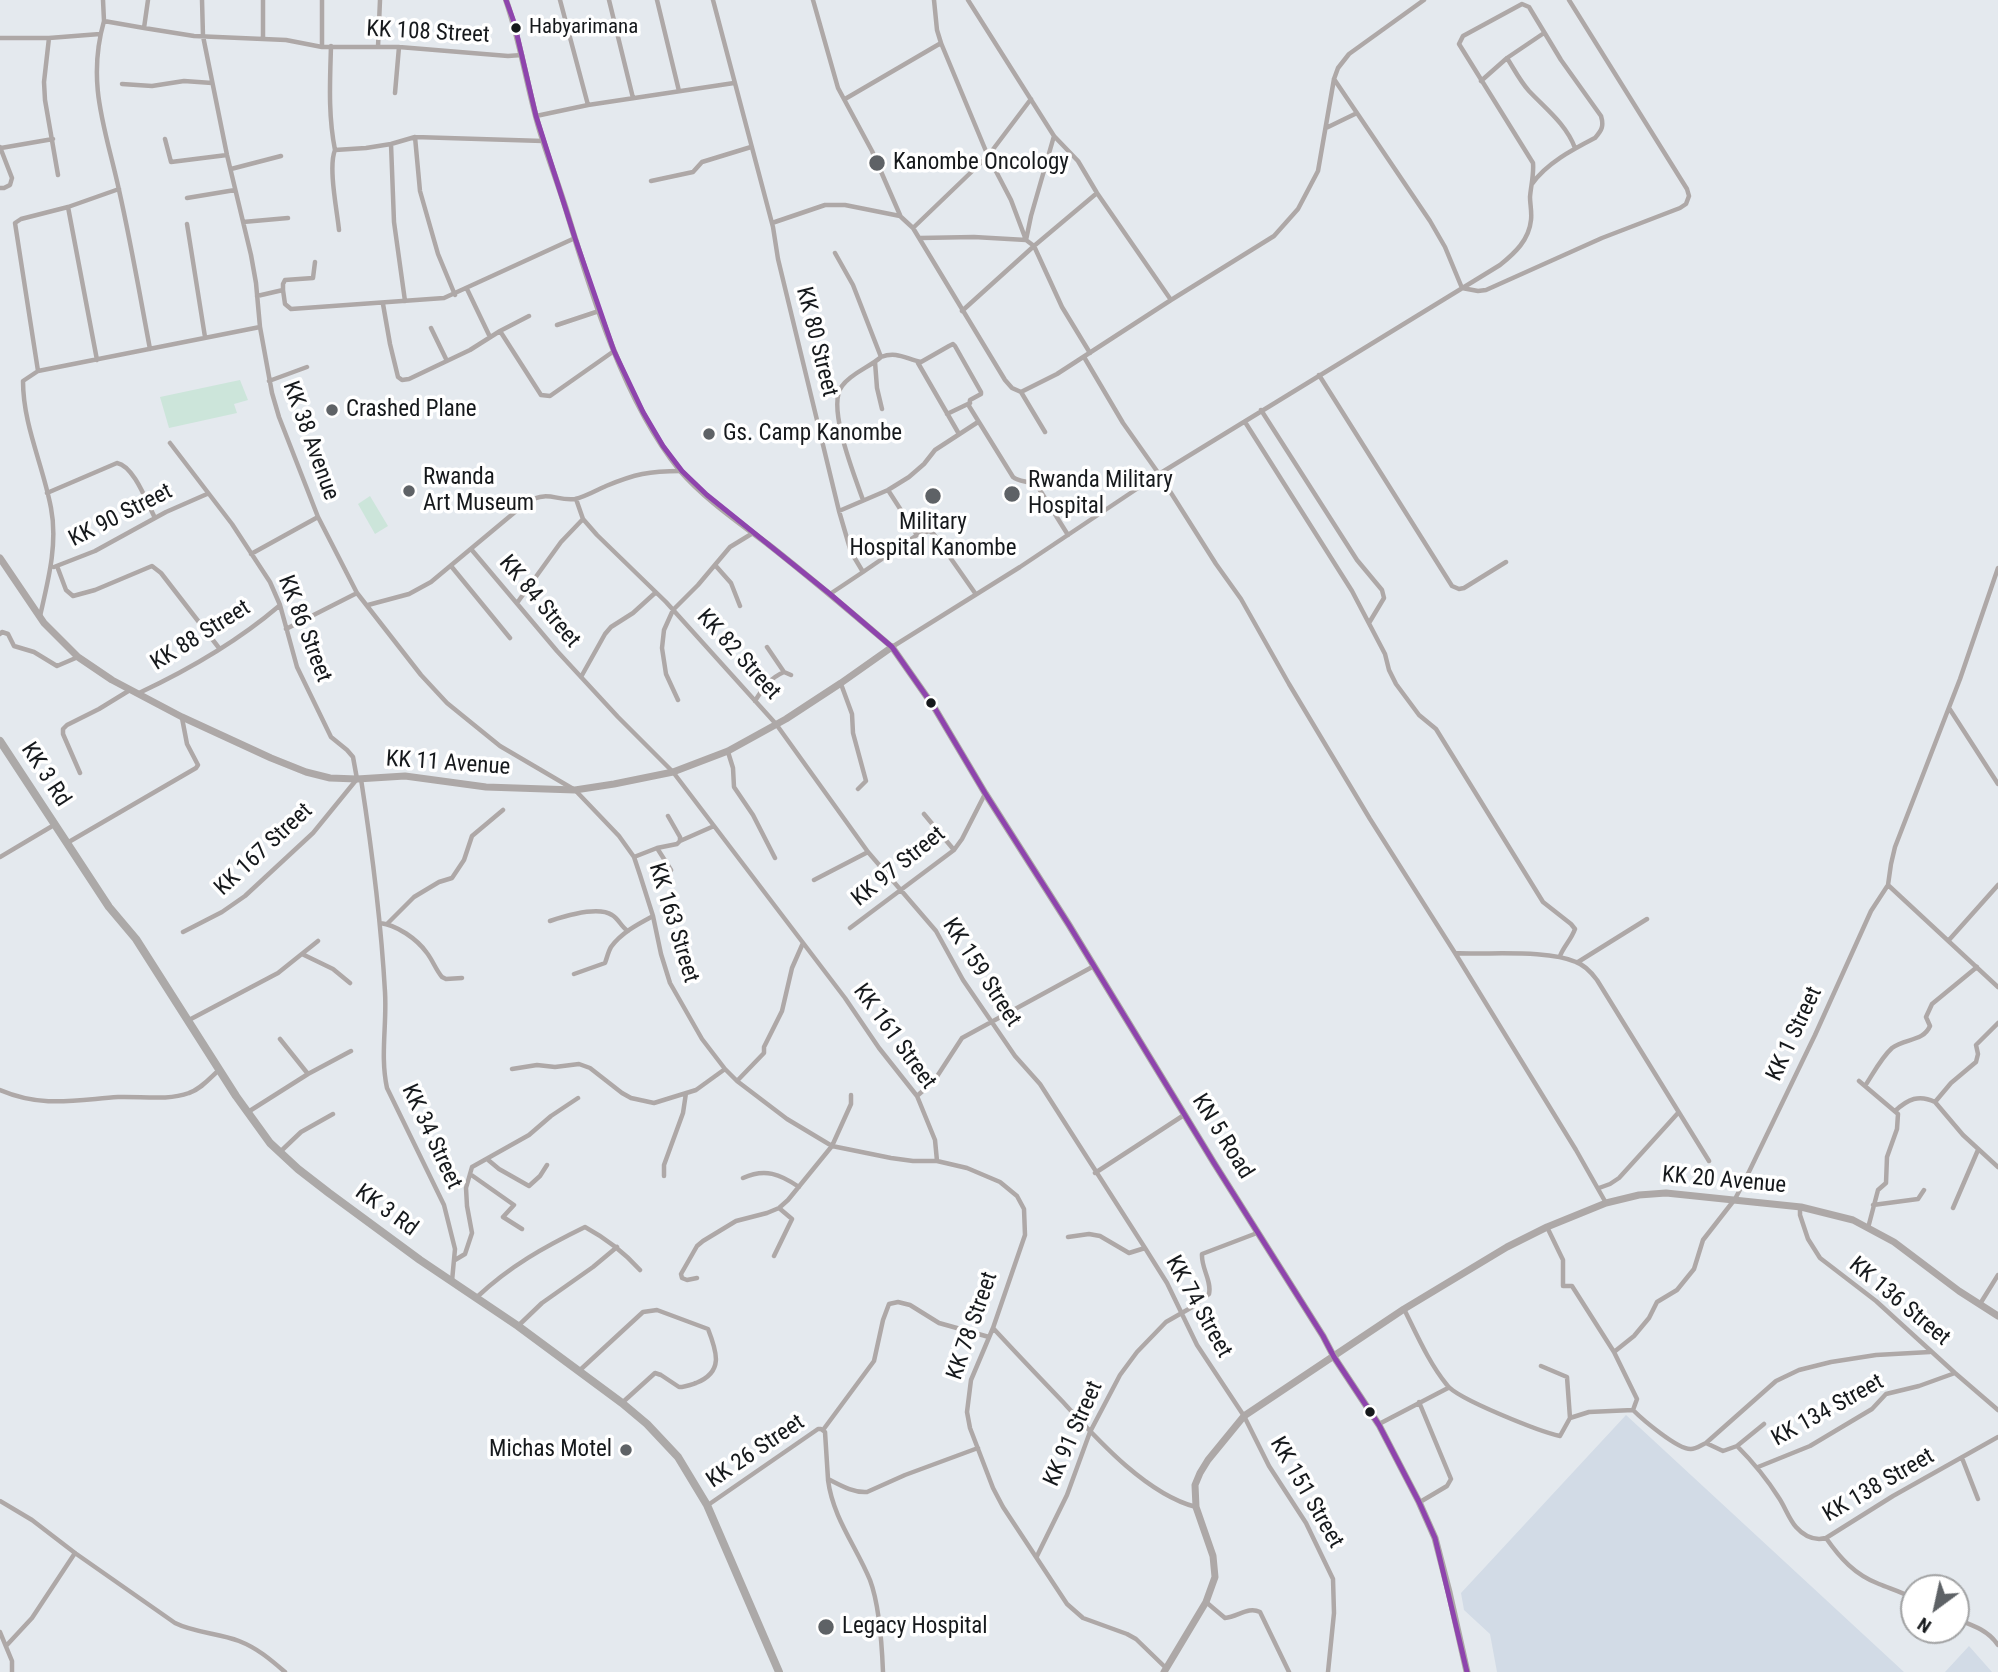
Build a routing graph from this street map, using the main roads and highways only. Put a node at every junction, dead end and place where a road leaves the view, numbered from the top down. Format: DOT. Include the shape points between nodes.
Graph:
graph roads {
  1 [pos="0,558"];
  2 [pos="892,646"];
  3 [pos="0,741"];
  4 [pos="1998,1315"];
  5 [pos="1334,1357"];
  6 [pos="1166,1671"];
  7 [pos="779,1672"];
  8 [pos="1467,1672"];
  1 -- 2 [label="main road, KK 11 Avenue" via="40,617 78,657 182,717 306,772 330,778 405,776 486,787 575,790 673,772 728,751 776,724"];
  2 -- 5 [label="main road, KN 5 Road"];
  3 -- 7 [label="highway, KK 3 Rd" via="109,908 136,939 190,1020 247,1113 279,1153 329,1194 622,1403 648,1423 678,1457 707,1505"];
  4 -- 5 [label="main road, KK 20 Avenue" via="1894,1242 1853,1220 1801,1207 1666,1193 1626,1197 1547,1227 1404,1309"];
  5 -- 6 [label="main road, KK 20 Avenue" via="1244,1416 1200,1473 1194,1492 1215,1569 1213,1585"];
  5 -- 8 [label="main road, KN 5 Road" via="1379,1424 1419,1502 1442,1563"];
}
